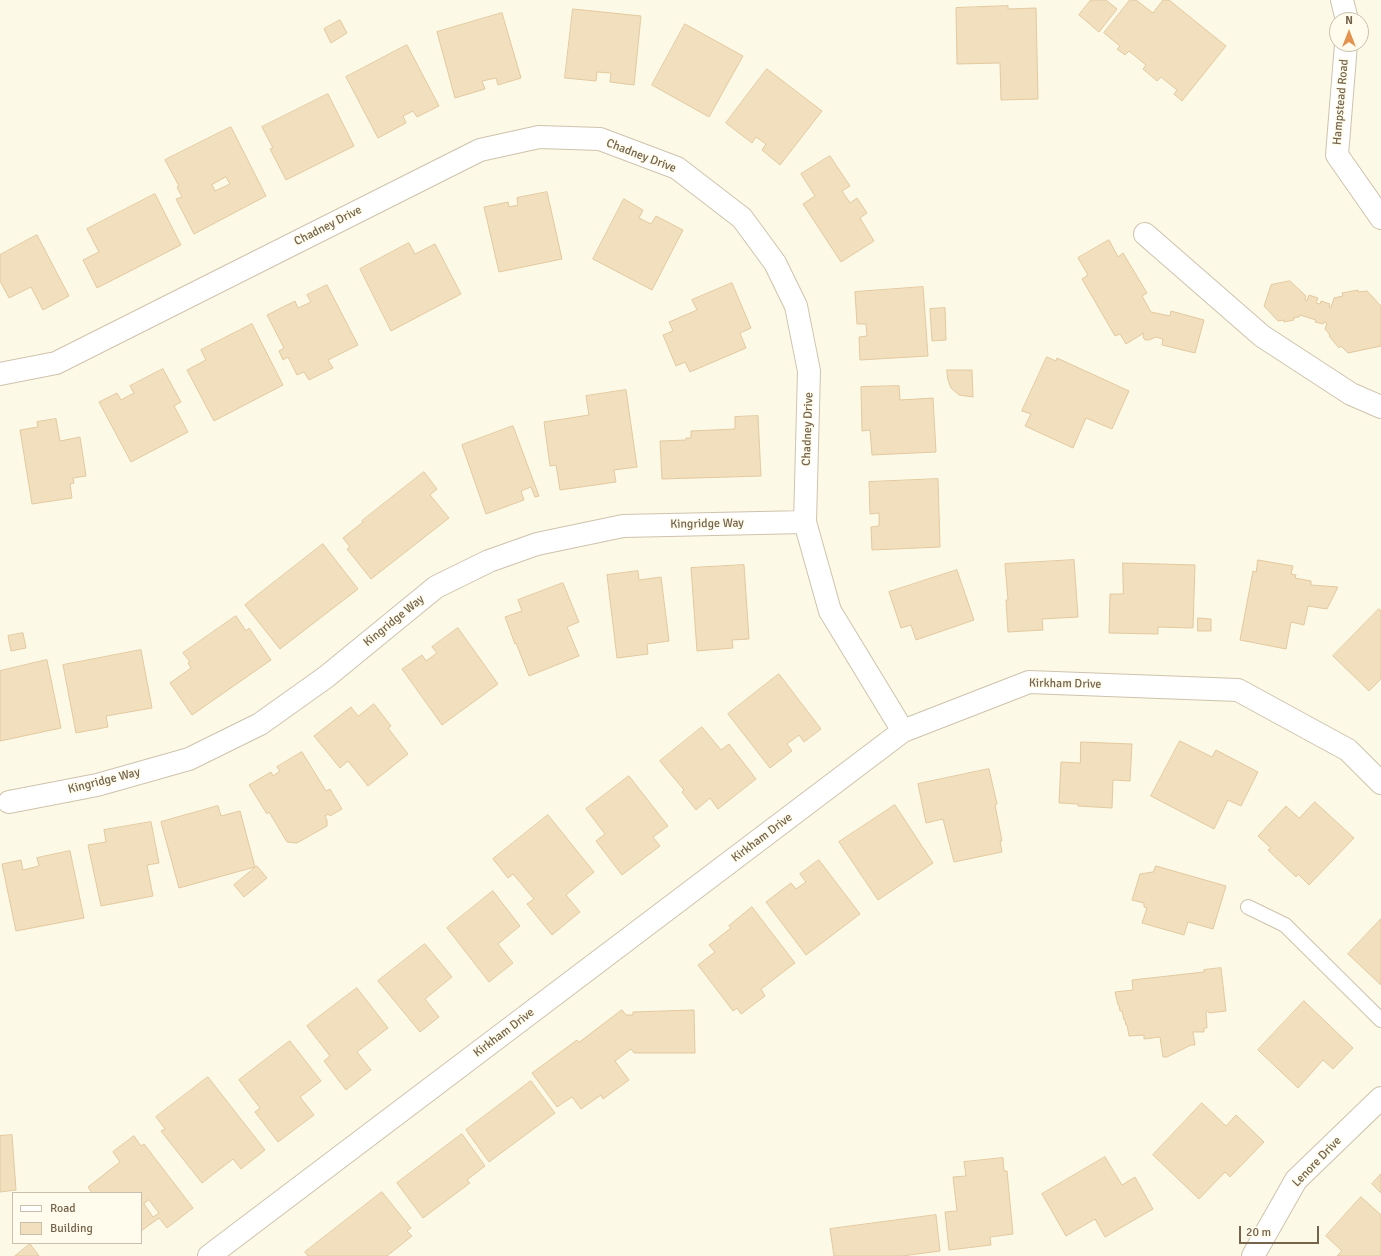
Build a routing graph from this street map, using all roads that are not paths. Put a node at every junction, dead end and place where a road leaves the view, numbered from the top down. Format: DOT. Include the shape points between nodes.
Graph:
graph roads {
  1 [pos="1342,0"];
  2 [pos="1345,12"];
  3 [pos="1345,52"];
  4 [pos="1381,218"];
  5 [pos="1145,234"];
  6 [pos="0,374"];
  7 [pos="1381,407"];
  8 [pos="805,522"];
  9 [pos="903,731"];
  10 [pos="1381,783"];
  11 [pos="9,802"];
  12 [pos="1248,906"];
  13 [pos="1381,1020"];
  14 [pos="1381,1098"];
  15 [pos="209,1256"];
  16 [pos="1253,1256"];
  1 -- 2 [label="street"];
  3 -- 4 [label="street, Hampstead Road" via="1337,155"];
  5 -- 7 [label="street" via="1262,336 1351,394"];
  6 -- 8 [label="street, Chadney Drive" via="56,363 480,150 539,137 600,139 677,168 742,218 775,262 796,306 809,371"];
  8 -- 9 [label="street, Chadney Drive" via="830,611"];
  8 -- 11 [label="street, Kingridge Way" via="623,526 537,544 489,561 436,587 326,677 260,724 190,759 97,785"];
  9 -- 10 [label="street, Kirkham Drive" via="1029,682 1238,690 1348,750"];
  9 -- 15 [label="street, Kirkham Drive"];
  12 -- 13 [label="lane" via="1285,925"];
  14 -- 16 [label="street, Lenore Drive" via="1296,1180"];
}
